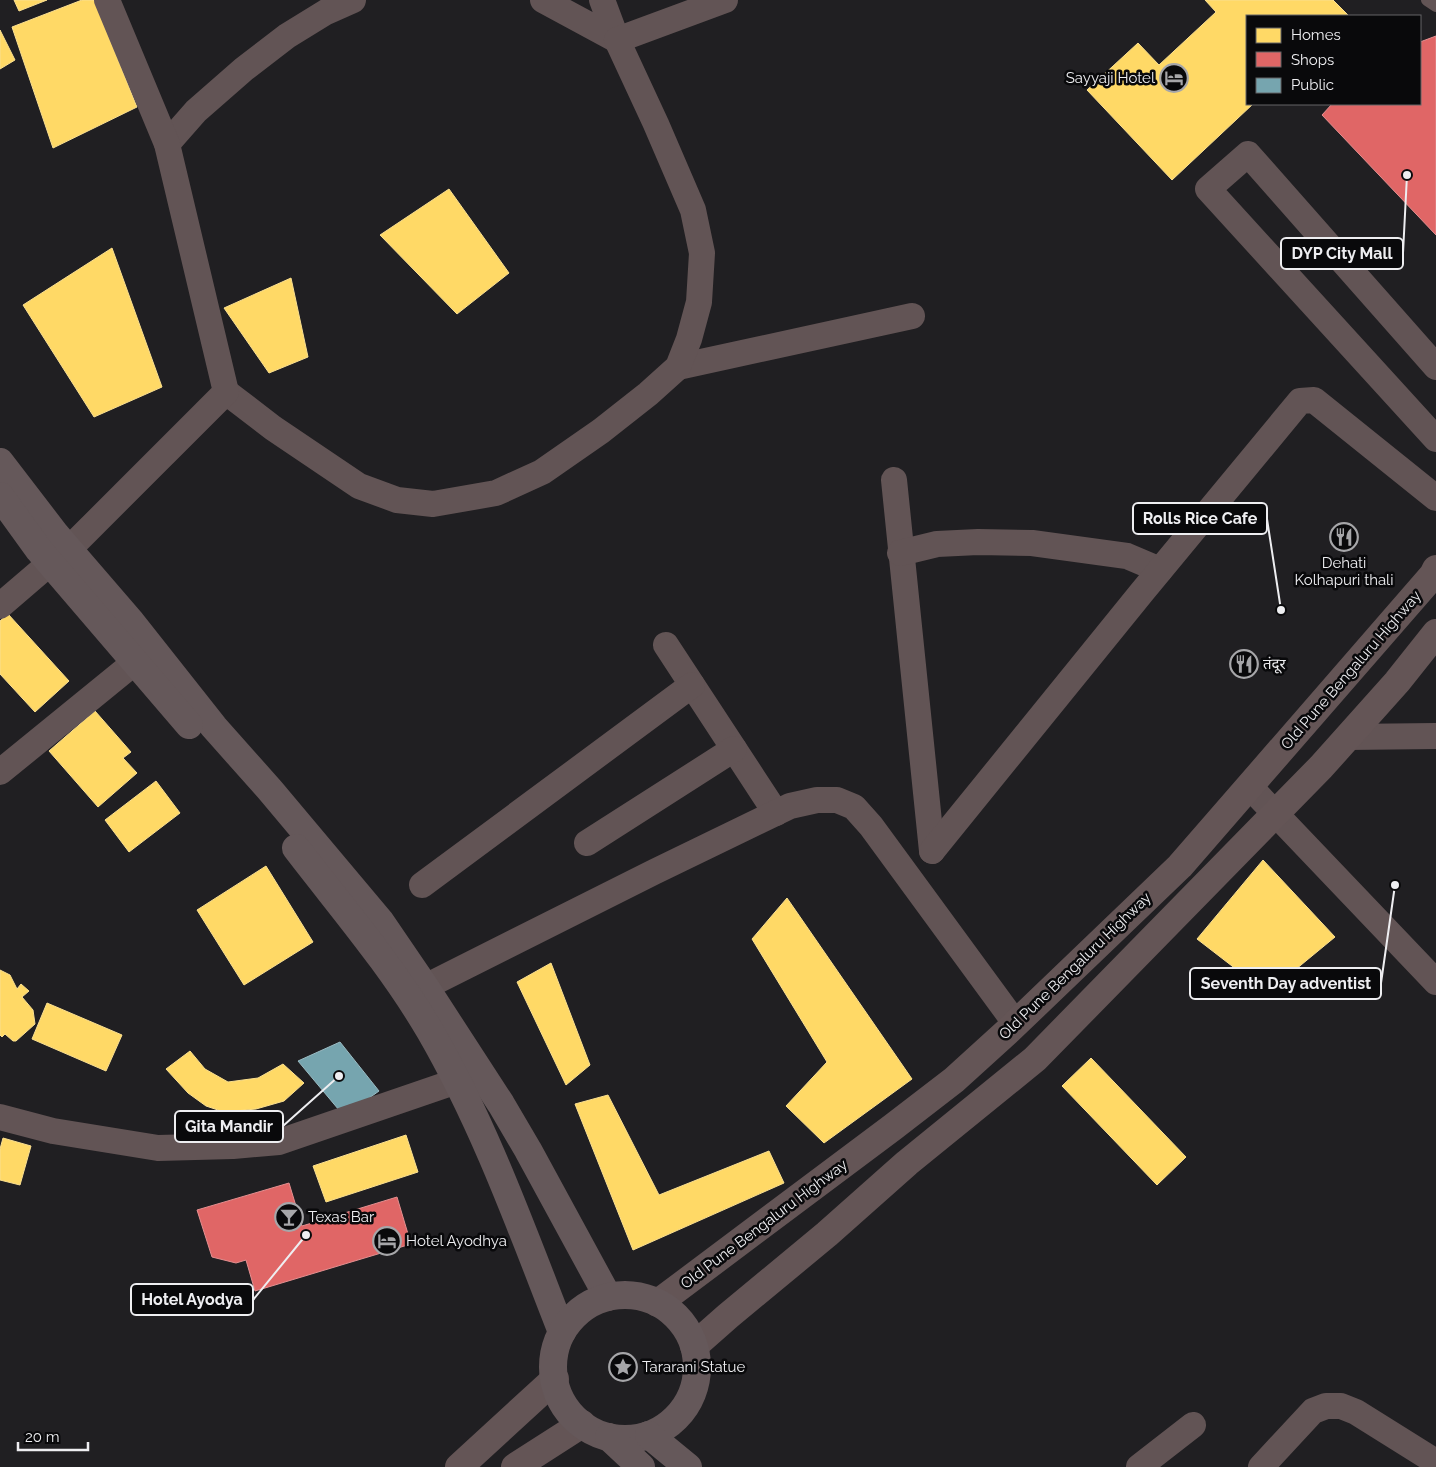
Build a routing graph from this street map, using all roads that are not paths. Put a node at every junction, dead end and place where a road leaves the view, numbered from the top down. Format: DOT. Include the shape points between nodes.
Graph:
graph roads {
  1 [pos="108,0"];
  2 [pos="353,0"];
  3 [pos="543,0"];
  4 [pos="602,0"];
  5 [pos="725,0"];
  6 [pos="1427,0"];
  7 [pos="1436,6"];
  8 [pos="617,40"];
  9 [pos="167,144"];
  10 [pos="912,316"];
  11 [pos="678,367"];
  12 [pos="1436,367"];
  13 [pos="226,392"];
  14 [pos="1436,439"];
  15 [pos="0,462"];
  16 [pos="894,480"];
  17 [pos="0,496"];
  18 [pos="1436,498"];
  19 [pos="900,553"];
  20 [pos="60,556"];
  21 [pos="1436,569"];
  22 [pos="1160,570"];
  23 [pos="0,606"];
  24 [pos="1436,633"];
  25 [pos="666,645"];
  26 [pos="136,662"];
  27 [pos="692,685"];
  28 [pos="1436,736"];
  29 [pos="1347,737"];
  30 [pos="734,749"];
  31 [pos="0,772"];
  32 [pos="1250,787"];
  33 [pos="776,813"];
  34 [pos="1276,813"];
  35 [pos="586,843"];
  36 [pos="422,885"];
  37 [pos="1436,982"];
  38 [pos="425,987"];
  39 [pos="1016,1024"];
  40 [pos="457,1081"];
  41 [pos="0,1117"];
  42 [pos="608,1297"];
  43 [pos="658,1303"];
  44 [pos="562,1332"];
  45 [pos="694,1346"];
  46 [pos="554,1378"];
  47 [pos="582,1424"];
  48 [pos="1194,1425"];
  49 [pos="650,1435"];
  50 [pos="609,1437"];
  51 [pos="1436,1462"];
  52 [pos="459,1467"];
  53 [pos="515,1467"];
  54 [pos="641,1467"];
  55 [pos="688,1467"];
  56 [pos="1140,1467"];
  57 [pos="1261,1467"];
  1 -- 9 [label="street"];
  2 -- 9 [label="street" via="287,36 244,69 196,111"];
  3 -- 8 [label="street"];
  4 -- 8 [label="street"];
  5 -- 8 [label="street"];
  6 -- 7 [label="lane"];
  8 -- 11 [label="street" via="693,210 702,253 699,302 690,339"];
  9 -- 13 [label="street"];
  10 -- 11 [label="street"];
  11 -- 13 [label="street" via="601,431 542,472 496,493 433,504 398,500 359,486"];
  12 -- 14 [label="street" via="1248,154 1208,190"];
  13 -- 20 [label="street"];
  15 -- 20 [label="highway" via="56,535"];
  16 -- 19 [label="street"];
  17 -- 20 [label="highway" via="39,550"];
  18 -- 22 [label="street" via="1314,400 1300,401"];
  19 -- 22 [label="street" via="937,544 1032,543 1127,556"];
  19 -- 22 [label="street" via="932,851"];
  20 -- 23 [label="street"];
  20 -- 26 [label="highway"];
  20 -- 38 [label="highway" via="131,622 214,727 380,921"];
  21 -- 32 [label="main road, Old Pune Bengaluru Highway"];
  24 -- 29 [label="main road"];
  25 -- 27 [label="street"];
  26 -- 31 [label="street"];
  26 -- 40 [label="highway" via="281,829 397,979"];
  27 -- 30 [label="street"];
  27 -- 36 [label="street"];
  28 -- 29 [label="street"];
  29 -- 34 [label="main road"];
  30 -- 33 [label="street"];
  30 -- 35 [label="street"];
  32 -- 34 [label="street"];
  32 -- 39 [label="main road, Old Pune Bengaluru Highway" via="1180,866"];
  33 -- 38 [label="street"];
  33 -- 39 [label="street" via="817,800 837,800 854,807"];
  34 -- 37 [label="street"];
  34 -- 45 [label="main road" via="1035,1060 907,1163"];
  38 -- 42 [label="highway" via="501,1104"];
  39 -- 43 [label="main road, Old Pune Bengaluru Highway" via="954,1080"];
  40 -- 41 [label="street" via="279,1142 233,1146 158,1148 52,1130"];
  40 -- 44 [label="highway" via="498,1167"];
  42 -- 43 [label="highway" via="642,1297"];
  42 -- 44 [label="highway" via="589,1304"];
  43 -- 45 [label="highway" via="674,1314"];
  44 -- 46 [label="highway" via="554,1355"];
  45 -- 49 [label="highway" via="697,1377 687,1404 670,1424"];
  46 -- 47 [label="highway" via="569,1411"];
  46 -- 52 [label="main road"];
  47 -- 50 [label="highway"];
  47 -- 53 [label="main road"];
  48 -- 56 [label="street"];
  49 -- 50 [label="highway" via="623,1439"];
  49 -- 55 [label="highway"];
  50 -- 54 [label="highway"];
  51 -- 57 [label="street" via="1356,1412 1341,1406 1326,1406 1313,1411"];
}
